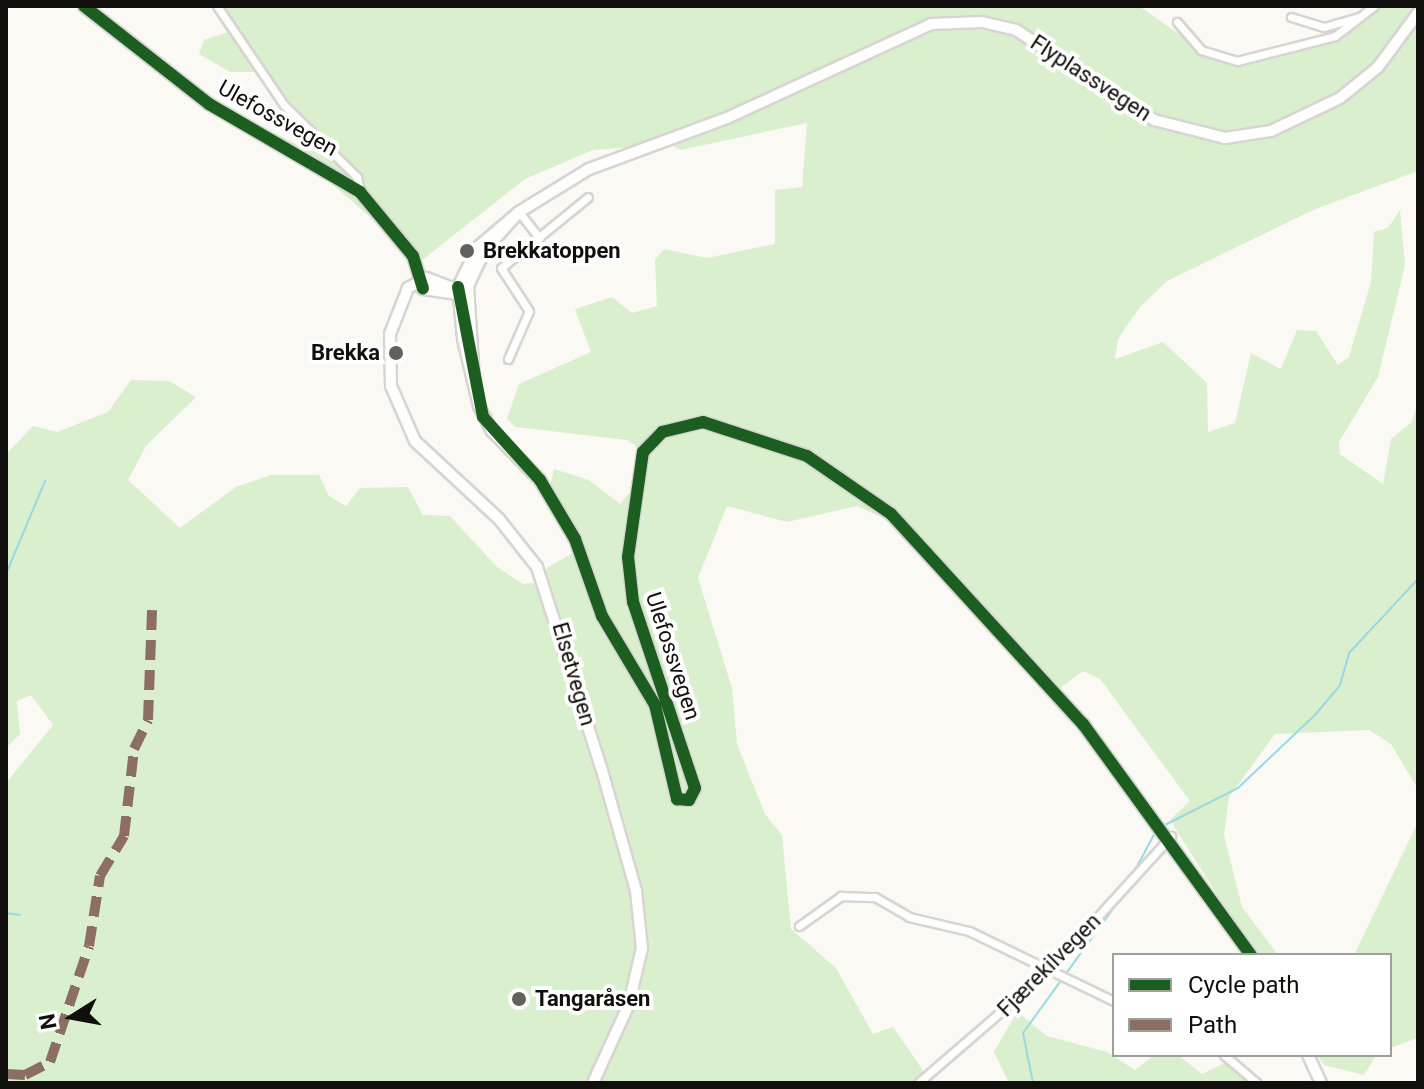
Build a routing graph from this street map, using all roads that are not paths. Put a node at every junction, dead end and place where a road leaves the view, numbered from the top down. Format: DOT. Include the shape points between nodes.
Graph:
graph roads {
  1 [pos="84,6"];
  2 [pos="217,6"];
  3 [pos="1374,6"];
  4 [pos="1418,13"];
  5 [pos="1365,15"];
  6 [pos="1291,17"];
  7 [pos="1177,22"];
  8 [pos="360,192"];
  9 [pos="588,197"];
  10 [pos="519,212"];
  11 [pos="539,238"];
  12 [pos="422,284"];
  13 [pos="461,293"];
  14 [pos="508,359"];
  15 [pos="1171,836"];
  16 [pos="799,926"];
  17 [pos="1250,953"];
  18 [pos="1050,969"];
  19 [pos="1112,1000"];
  20 [pos="1226,1057"];
  21 [pos="1309,1057"];
  22 [pos="593,1083"];
  23 [pos="918,1083"];
  24 [pos="1257,1083"];
  25 [pos="1321,1083"];
  1 -- 8 [label="street, Ulefossvegen" via="209,104"];
  2 -- 8 [label="street" via="284,105 361,182"];
  3 -- 5 [label="street"];
  4 -- 10 [label="street, Flyplassvegen" via="1378,67 1340,98 1271,131 1225,138 1154,120 1016,30 970,21 931,24 727,118 589,169"];
  5 -- 6 [label="street" via="1333,27"];
  5 -- 7 [label="street" via="1335,36 1237,61 1201,50"];
  8 -- 12 [label="street, Ulefossvegen" via="407,248"];
  9 -- 11 [label="street"];
  10 -- 11 [label="street"];
  10 -- 13 [label="street, Flyplassvegen" via="479,258"];
  11 -- 14 [label="street" via="501,268 529,311"];
  12 -- 13 [label="street"];
  12 -- 22 [label="street, Elsetvegen" via="399,310 388,364 400,415 422,449 512,533 542,577 641,918 638,976"];
  13 -- 15 [label="street, Ulefossvegen" via="487,424 531,468 565,519 602,616 643,678 677,799 689,800 695,788 633,602 628,557 643,452 670,428 711,423 807,456 891,514 1083,724"];
  15 -- 17 [label="street, Ulefossvegen"];
  15 -- 18 [label="street, Fjærekilvegen"];
  16 -- 18 [label="street" via="841,896 865,895"];
  18 -- 19 [label="street"];
  18 -- 23 [label="street, Fjærekilvegen"];
  20 -- 24 [label="street"];
  21 -- 25 [label="street"];
}
